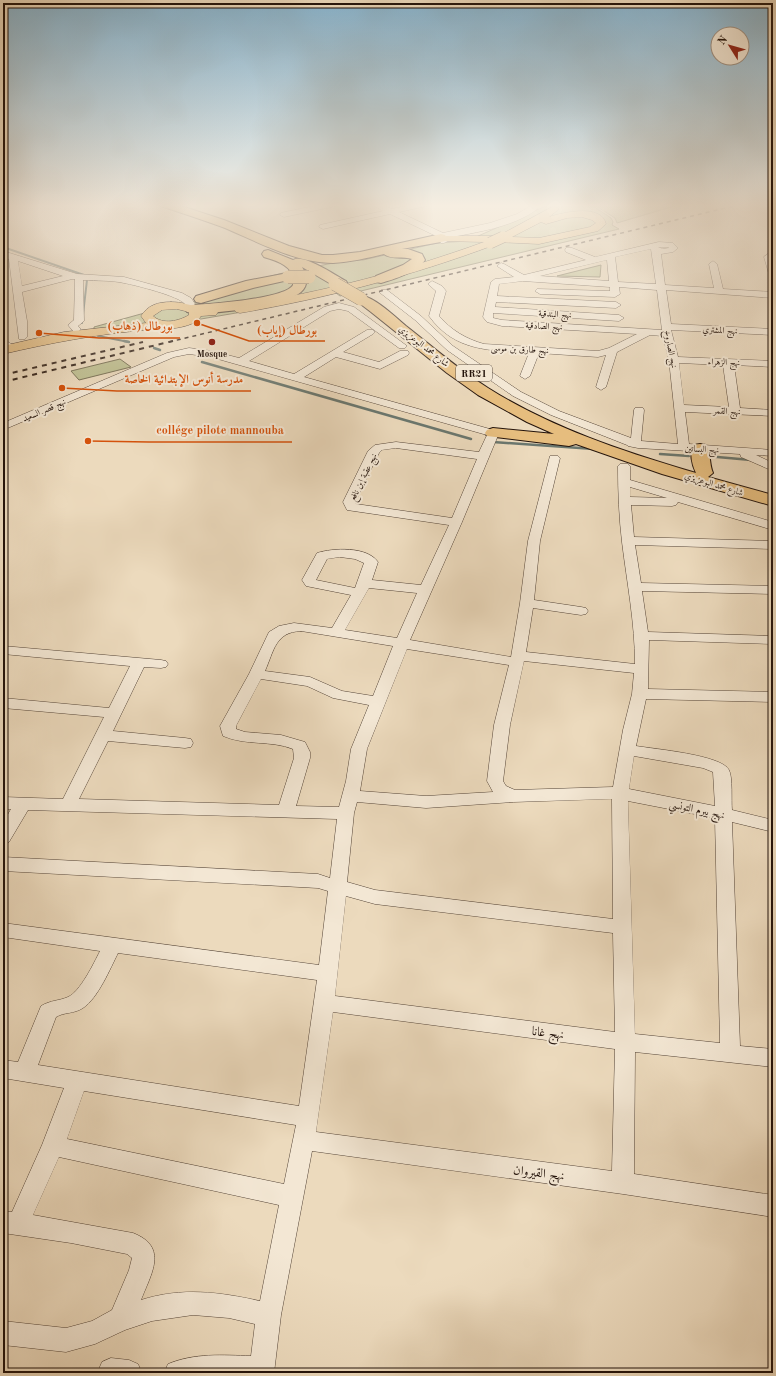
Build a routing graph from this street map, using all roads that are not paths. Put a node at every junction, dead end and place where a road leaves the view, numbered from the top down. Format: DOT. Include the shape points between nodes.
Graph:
graph roads {
  1 [pos="10,268"];
  2 [pos="48,268"];
  3 [pos="295,268"];
  4 [pos="315,268"];
  5 [pos="347,268"];
  6 [pos="406,268"];
  7 [pos="417,268"];
  8 [pos="434,268"];
  9 [pos="505,268"];
  10 [pos="562,268"];
  11 [pos="612,268"];
  12 [pos="658,268"];
  13 [pos="713,268"];
  14 [pos="78,277"];
  15 [pos="523,278"];
  16 [pos="345,279"];
  17 [pos="381,279"];
  18 [pos="432,284"];
  19 [pos="614,284"];
  20 [pos="661,287"];
  21 [pos="495,289"];
  22 [pos="510,289"];
  23 [pos="18,290"];
  24 [pos="532,290"];
  25 [pos="719,292"];
  26 [pos="615,294"];
  27 [pos="179,295"];
  28 [pos="773,295"];
  29 [pos="373,296"];
  30 [pos="493,299"];
  31 [pos="616,305"];
  32 [pos="158,308"];
  33 [pos="191,308"];
  34 [pos="490,310"];
  35 [pos="619,318"];
  36 [pos="172,324"];
  37 [pos="76,329"];
  38 [pos="666,330"];
  39 [pos="623,331"];
  40 [pos="370,332"];
  41 [pos="648,332"];
  42 [pos="773,332"];
  43 [pos="53,334"];
  44 [pos="22,337"];
  45 [pos="6,345"];
  46 [pos="535,350"];
  47 [pos="613,350"];
  48 [pos="335,353"];
  49 [pos="674,360"];
  50 [pos="240,362"];
  51 [pos="728,362"];
  52 [pos="773,364"];
  53 [pos="525,376"];
  54 [pos="294,378"];
  55 [pos="601,387"];
  56 [pos="500,402"];
  57 [pos="680,408"];
  58 [pos="639,410"];
  59 [pos="735,411"];
  60 [pos="773,413"];
  61 [pos="558,423"];
  62 [pos="3,427"];
  63 [pos="493,433"];
  64 [pos="538,438"];
  65 [pos="587,442"];
  66 [pos="635,444"];
  67 [pos="692,449"];
  68 [pos="737,452"];
  69 [pos="773,453"];
  70 [pos="484,456"];
  71 [pos="554,458"];
  72 [pos="773,467"];
  73 [pos="704,473"];
  74 [pos="773,493"];
  75 [pos="624,501"];
  76 [pos="773,501"];
  77 [pos="693,503"];
  78 [pos="456,522"];
  79 [pos="773,526"];
  80 [pos="628,541"];
  81 [pos="773,545"];
  82 [pos="636,587"];
  83 [pos="425,590"];
  84 [pos="773,590"];
  85 [pos="527,603"];
  86 [pos="581,611"];
  87 [pos="336,633"];
  88 [pos="642,636"];
  89 [pos="773,640"];
  90 [pos="402,643"];
  91 [pos="3,650"];
  92 [pos="517,659"];
  93 [pos="139,663"];
  94 [pos="161,664"];
  95 [pos="642,669"];
  96 [pos="256,674"];
  97 [pos="640,694"];
  98 [pos="773,697"];
  99 [pos="377,702"];
  100 [pos="5,707"];
  101 [pos="114,713"];
  102 [pos="103,735"];
  103 [pos="185,743"];
  104 [pos="628,750"];
  105 [pos="620,793"];
  106 [pos="351,796"];
  107 [pos="513,796"];
  108 [pos="3,803"];
  109 [pos="23,803"];
  110 [pos="68,804"];
  111 [pos="286,811"];
  112 [pos="346,813"];
  113 [pos="723,814"];
  114 [pos="773,826"];
  115 [pos="3,838"];
  116 [pos="3,864"];
  117 [pos="338,886"];
  118 [pos="622,927"];
  119 [pos="3,930"];
  120 [pos="113,945"];
  121 [pos="328,974"];
  122 [pos="324,1003"];
  123 [pos="625,1042"];
  124 [pos="730,1052"];
  125 [pos="773,1058"];
  126 [pos="3,1069"];
  127 [pos="25,1072"];
  128 [pos="77,1081"];
  129 [pos="308,1117"];
  130 [pos="304,1140"];
  131 [pos="53,1146"];
  132 [pos="623,1183"];
  133 [pos="293,1197"];
  134 [pos="773,1206"];
  135 [pos="10,1223"];
  136 [pos="269,1316"];
  137 [pos="121,1319"];
  138 [pos="3,1333"];
  139 [pos="261,1371"];
  140 [pos="177,1373"];
  1 -- 23 [label="street"];
  2 -- 14 [label="street"];
  3 -- 33 [label="highway" via="299,272 299,285 295,290 280,297 229,306"];
  4 -- 16 [label="highway"];
  5 -- 16 [label="highway"];
  6 -- 17 [label="highway"];
  7 -- 17 [label="main road, bridge"];
  8 -- 36 [label="main road" via="372,286 274,308"];
  9 -- 15 [label="street"];
  10 -- 15 [label="street"];
  11 -- 19 [label="street"];
  12 -- 20 [label="street, نهج الصاروخ"];
  13 -- 25 [label="street"];
  14 -- 23 [label="street"];
  14 -- 27 [label="street" via="124,280"];
  14 -- 37 [label="street" via="79,321 73,325"];
  15 -- 19 [label="street"];
  15 -- 21 [label="street" via="495,282"];
  16 -- 29 [label="highway, bridge"];
  16 -- 29 [label="highway"];
  16 -- 33 [label="highway, bridge" via="288,277 205,297 196,301"];
  17 -- 33 [label="main road" via="266,305 224,311"];
  18 -- 46 [label="street, نهج طارق بن موسى" via="441,291 434,316 456,338 484,347"];
  19 -- 20 [label="street"];
  19 -- 26 [label="street"];
  20 -- 25 [label="street"];
  20 -- 38 [label="street, نهج الصاروخ"];
  21 -- 22 [label="street"];
  21 -- 30 [label="street"];
  23 -- 44 [label="street"];
  24 -- 26 [label="street"];
  25 -- 28 [label="street"];
  26 -- 31 [label="street"];
  27 -- 32 [label="street"];
  27 -- 33 [label="street" via="188,300"];
  29 -- 56 [label="highway, شارع محمد البوعزيزي / RR21" via="376,309"];
  29 -- 61 [label="highway, شارع محمد البوعزيزي / RR21" via="510,398"];
  29 -- 66 [label="street, نهج البساتين" via="418,318 450,348 517,394 555,413"];
  30 -- 31 [label="street"];
  30 -- 34 [label="street"];
  31 -- 35 [label="street"];
  32 -- 33 [label="main road"];
  32 -- 36 [label="main road" via="147,314 147,318 152,322"];
  32 -- 37 [label="main road"];
  33 -- 36 [label="main road" via="195,316"];
  34 -- 35 [label="street, نهج البندقية"];
  34 -- 39 [label="street, نهج الصادقية" via="488,317 494,322"];
  35 -- 39 [label="street"];
  36 -- 45 [label="main road" via="92,332"];
  37 -- 43 [label="main road"];
  38 -- 41 [label="street, نهج الصادقية"];
  38 -- 42 [label="street, نهج المشتري"];
  38 -- 49 [label="street, نهج الصاروخ"];
  39 -- 41 [label="street, نهج الصادقية"];
  40 -- 48 [label="street"];
  41 -- 47 [label="street, نهج طارق بن موسى"];
  43 -- 44 [label="main road"];
  43 -- 45 [label="main road"];
  44 -- 45 [label="main road"];
  46 -- 47 [label="street, نهج طارق بن موسى" via="598,354"];
  46 -- 53 [label="street"];
  47 -- 55 [label="street"];
  48 -- 50 [label="street" via="380,366 403,350 353,310 339,306 327,309"];
  48 -- 54 [label="street"];
  49 -- 51 [label="street, نهج الزهراء"];
  49 -- 57 [label="street, نهج الصاروخ"];
  50 -- 54 [label="street, نهج قصر السعيد"];
  50 -- 62 [label="street, نهج قصر السعيد" via="226,358 172,360 150,364"];
  51 -- 52 [label="street, نهج الزهراء"];
  51 -- 59 [label="street"];
  54 -- 63 [label="street, نهج قصر السعيد"];
  56 -- 64 [label="highway" via="552,433 549,437"];
  56 -- 65 [label="highway, شارع محمد البوعزيزي / RR21"];
  57 -- 59 [label="street, نهج القمر"];
  57 -- 67 [label="street, نهج الصاروخ"];
  58 -- 66 [label="street"];
  59 -- 60 [label="street, نهج القمر"];
  61 -- 66 [label="highway" via="604,438"];
  61 -- 73 [label="highway, شارع محمد البوعزيزي / RR21" via="606,442"];
  63 -- 64 [label="highway"];
  63 -- 70 [label="street"];
  64 -- 65 [label="highway"];
  65 -- 76 [label="highway, شارع محمد البوعزيزي / RR21" via="656,466"];
  66 -- 67 [label="street, نهج البساتين"];
  67 -- 68 [label="street, نهج البساتين"];
  67 -- 73 [label="highway"];
  68 -- 69 [label="street, نهج البساتين"];
  68 -- 72 [label="street"];
  70 -- 78 [label="street"];
  70 -- 78 [label="street, نهج عقبة إبن نافع" via="396,445 379,447 374,451 350,502 351,507"];
  71 -- 85 [label="street" via="534,541"];
  73 -- 74 [label="highway, شارع محمد البوعزيزي / RR21"];
  75 -- 77 [label="street"];
  75 -- 77 [label="street" via="624,474"];
  75 -- 80 [label="street"];
  77 -- 79 [label="street"];
  78 -- 83 [label="street"];
  80 -- 81 [label="street"];
  80 -- 82 [label="street"];
  82 -- 84 [label="street"];
  82 -- 88 [label="street"];
  83 -- 87 [label="street" via="362,588"];
  83 -- 90 [label="street"];
  85 -- 86 [label="street"];
  85 -- 92 [label="street"];
  87 -- 90 [label="street"];
  87 -- 96 [label="street" via="301,627 280,630 274,634"];
  88 -- 89 [label="street"];
  88 -- 95 [label="street"];
  90 -- 92 [label="street"];
  90 -- 99 [label="street"];
  91 -- 93 [label="street"];
  92 -- 95 [label="street"];
  92 -- 107 [label="street" via="502,725 495,781 500,790"];
  93 -- 94 [label="street"];
  93 -- 101 [label="street"];
  95 -- 97 [label="street"];
  96 -- 99 [label="street" via="310,682 338,695"];
  96 -- 111 [label="street" via="230,719 229,732 244,737 282,740 299,746 302,758"];
  97 -- 98 [label="street"];
  97 -- 104 [label="street"];
  99 -- 106 [label="street" via="359,749"];
  100 -- 101 [label="street"];
  101 -- 102 [label="street"];
  102 -- 103 [label="street"];
  102 -- 110 [label="street"];
  104 -- 105 [label="street"];
  104 -- 113 [label="street" via="706,763 719,768 722,772"];
  105 -- 107 [label="street, نهج بيرم التونسي"];
  105 -- 113 [label="street, نهج بيرم التونسي"];
  105 -- 118 [label="street"];
  106 -- 107 [label="street, نهج بيرم التونسي" via="426,802"];
  106 -- 112 [label="street"];
  108 -- 109 [label="street"];
  109 -- 110 [label="street"];
  109 -- 115 [label="street"];
  110 -- 111 [label="street"];
  111 -- 112 [label="street"];
  112 -- 117 [label="street"];
  113 -- 114 [label="street, نهج بيرم التونسي"];
  113 -- 124 [label="street"];
  116 -- 117 [label="street" via="318,881"];
  117 -- 118 [label="street" via="375,897"];
  117 -- 121 [label="street"];
  118 -- 123 [label="street"];
  119 -- 120 [label="street"];
  120 -- 121 [label="street"];
  120 -- 127 [label="street" via="81,999 69,1006 61,1006 48,1012"];
  121 -- 122 [label="street"];
  122 -- 123 [label="street, نهج غانا"];
  122 -- 129 [label="street"];
  123 -- 124 [label="street, نهج غانا"];
  123 -- 132 [label="street"];
  124 -- 125 [label="street, نهج غانا"];
  126 -- 127 [label="street"];
  127 -- 128 [label="street"];
  128 -- 129 [label="street"];
  128 -- 131 [label="street"];
  129 -- 130 [label="street"];
  130 -- 132 [label="street, نهج القيروان"];
  130 -- 133 [label="street"];
  131 -- 133 [label="street"];
  131 -- 135 [label="street"];
  132 -- 134 [label="street, نهج القيروان"];
  133 -- 136 [label="street"];
  135 -- 137 [label="street" via="133,1244 140,1250 144,1257 141,1270"];
  136 -- 137 [label="street" via="229,1306 193,1303 152,1309"];
  136 -- 139 [label="street"];
  137 -- 138 [label="street" via="95,1332 66,1340"];
  139 -- 140 [label="street" via="214,1367 194,1368"];
}
